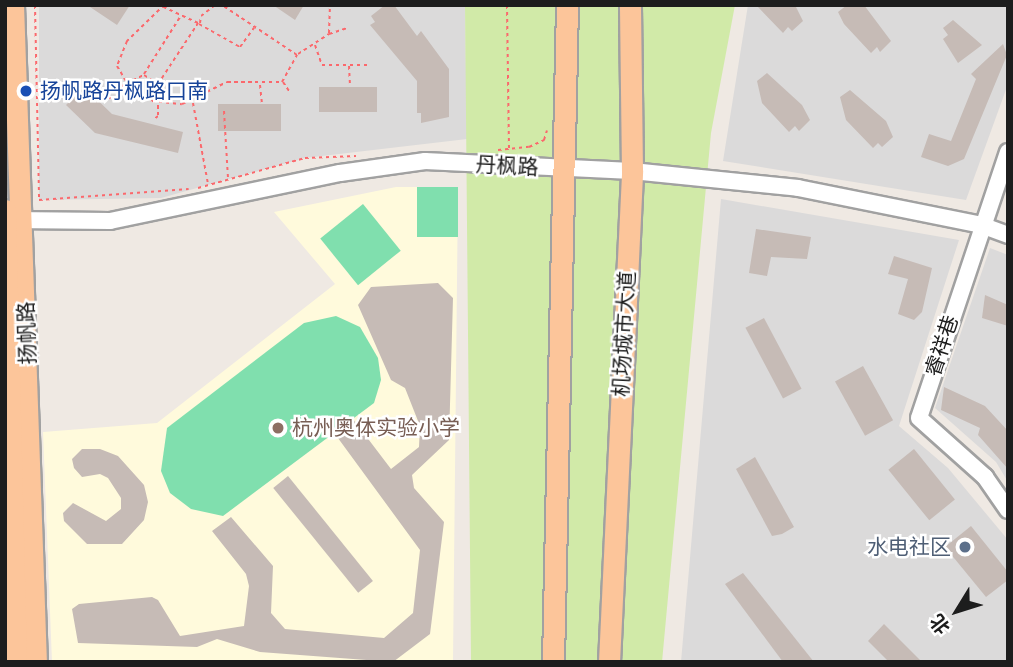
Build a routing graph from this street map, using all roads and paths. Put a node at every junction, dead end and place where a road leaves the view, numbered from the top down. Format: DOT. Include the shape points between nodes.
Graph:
graph roads {
  1 [pos="13,5"];
  2 [pos="35,5"];
  3 [pos="215,5"];
  4 [pos="222,5"];
  5 [pos="330,5"];
  6 [pos="507,5"];
  7 [pos="567,5"];
  8 [pos="630,5"];
  9 [pos="162,6"];
  10 [pos="181,16"];
  11 [pos="199,24"];
  12 [pos="255,27"];
  13 [pos="348,28"];
  14 [pos="329,34"];
  15 [pos="315,45"];
  16 [pos="297,55"];
  17 [pos="349,65"];
  18 [pos="369,65"];
  19 [pos="144,75"];
  20 [pos="282,82"];
  21 [pos="128,84"];
  22 [pos="158,84"];
  23 [pos="260,84"];
  24 [pos="350,87"];
  25 [pos="289,91"];
  26 [pos="109,99"];
  27 [pos="192,101"];
  28 [pos="158,102"];
  29 [pos="262,104"];
  30 [pos="224,111"];
  31 [pos="153,120"];
  32 [pos="548,126"];
  33 [pos="1008,152"];
  34 [pos="509,158"];
  35 [pos="563,169"];
  36 [pos="632,171"];
  37 [pos="229,179"];
  38 [pos="208,185"];
  39 [pos="39,200"];
  40 [pos="10,218"];
  41 [pos="981,225"];
  42 [pos="1008,235"];
  43 [pos="1008,510"];
  44 [pos="16,662"];
  45 [pos="36,662"];
  46 [pos="553,662"];
  47 [pos="610,662"];
  1 -- 40 [label="main road, 扬帆路"];
  2 -- 39 [label="path"];
  3 -- 11 [label="path" via="201,16"];
  4 -- 12 [label="path"];
  5 -- 14 [label="path"];
  6 -- 34 [label="path"];
  7 -- 35 [label="main road"];
  8 -- 36 [label="main road, 机场城市大道"];
  9 -- 10 [label="path"];
  9 -- 21 [label="path" via="127,41 117,66"];
  10 -- 11 [label="path"];
  10 -- 19 [label="path"];
  11 -- 12 [label="path" via="240,47"];
  11 -- 22 [label="path"];
  12 -- 16 [label="path"];
  13 -- 14 [label="path"];
  14 -- 15 [label="path"];
  15 -- 16 [label="path"];
  15 -- 17 [label="path" via="322,65"];
  16 -- 20 [label="path"];
  17 -- 18 [label="path"];
  17 -- 24 [label="path"];
  19 -- 21 [label="path"];
  19 -- 22 [label="path"];
  20 -- 23 [label="path"];
  20 -- 25 [label="path"];
  21 -- 26 [label="path" via="114,90"];
  21 -- 28 [label="path"];
  22 -- 28 [label="path"];
  23 -- 27 [label="path" via="228,82"];
  23 -- 29 [label="path"];
  27 -- 28 [label="path"];
  27 -- 38 [label="path"];
  28 -- 31 [label="path" via="158,116"];
  30 -- 37 [label="path"];
  32 -- 34 [label="path" via="544,140"];
  33 -- 41 [label="street, 睿祥巷"];
  34 -- 35 [label="street, 丹枫路"];
  34 -- 40 [label="street, 丹枫路" via="425,161 340,173 110,221"];
  35 -- 36 [label="street, 丹枫路"];
  35 -- 46 [label="main road"];
  36 -- 41 [label="street, 丹枫路" via="799,188"];
  36 -- 47 [label="main road, 机场城市大道"];
  40 -- 44 [label="main road"];
  40 -- 45 [label="main road, 扬帆路"];
  41 -- 42 [label="street, 丹枫路"];
  41 -- 43 [label="street, 睿祥巷" via="919,418 985,477"];
}
